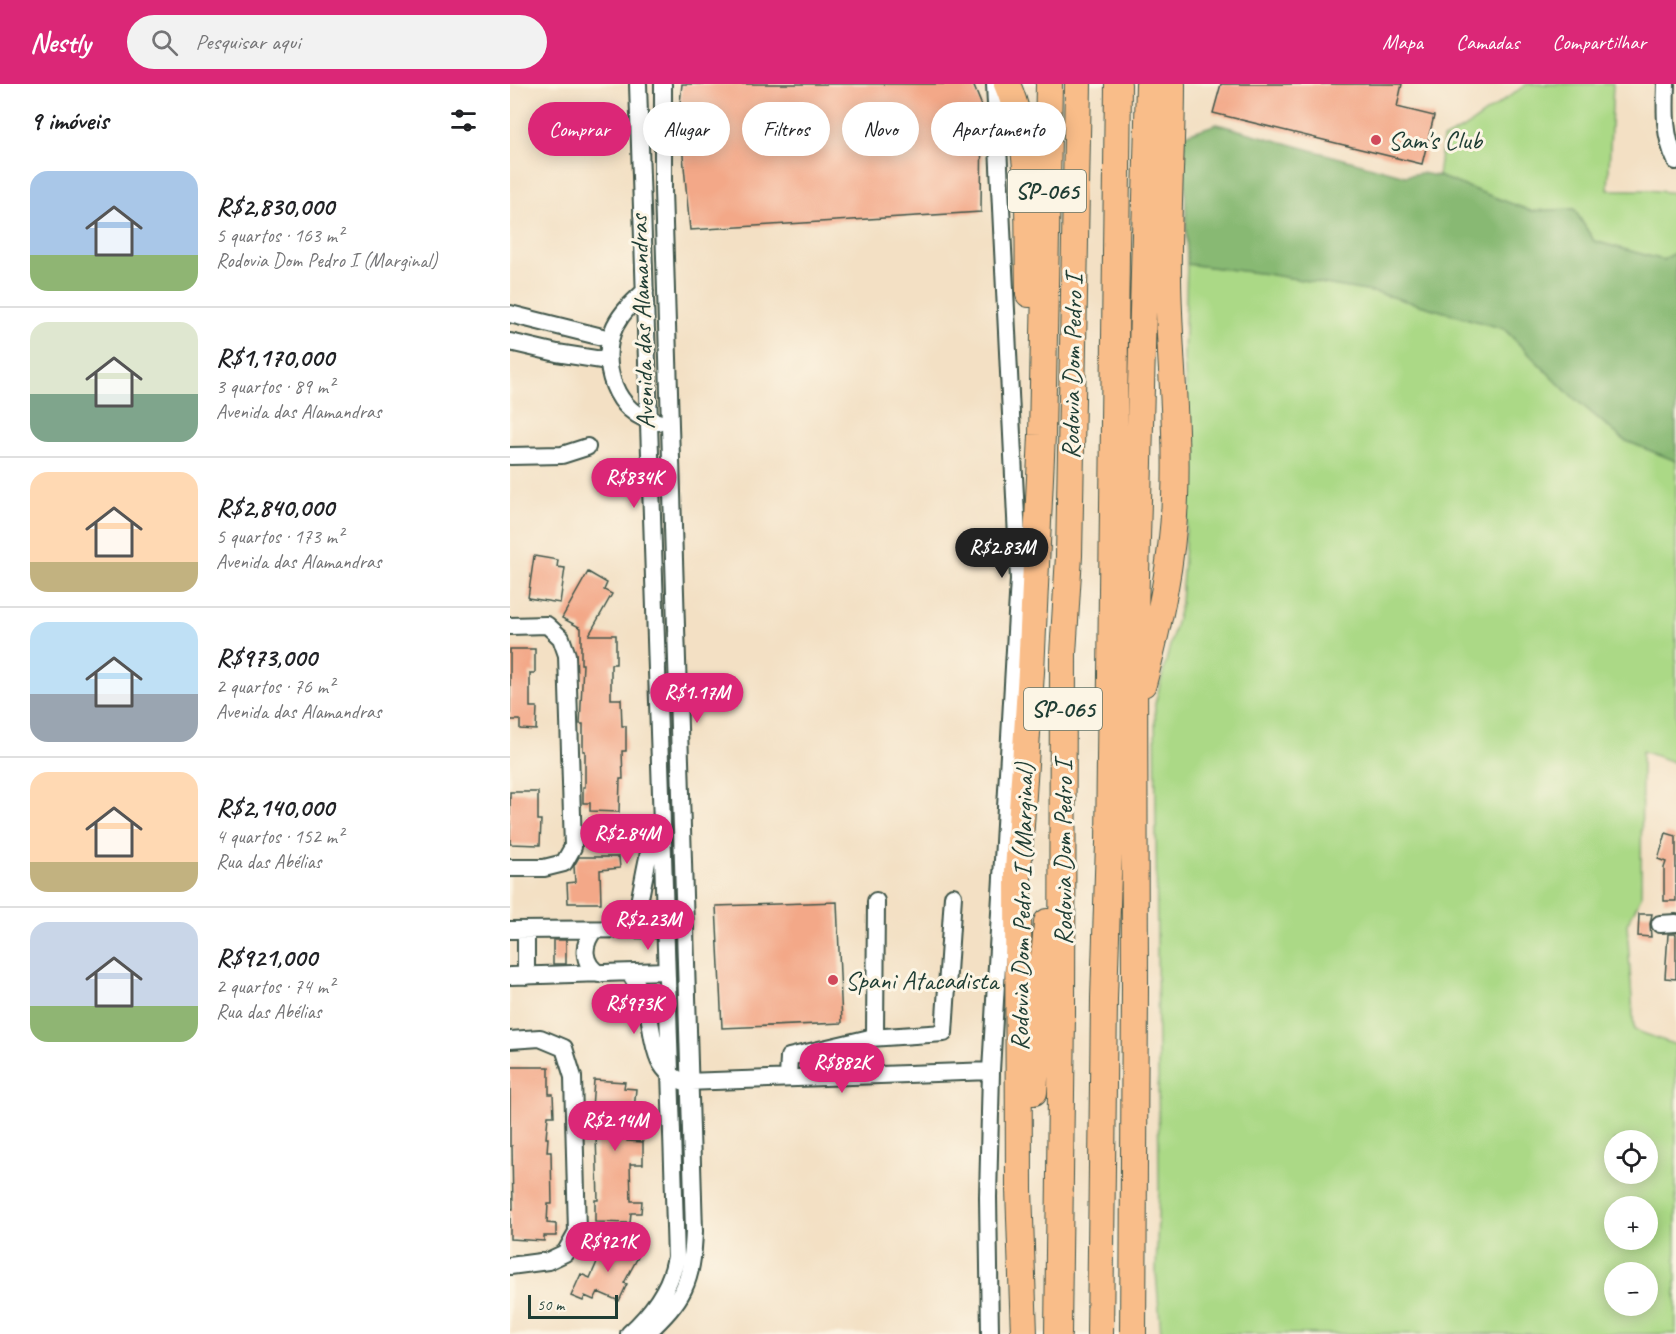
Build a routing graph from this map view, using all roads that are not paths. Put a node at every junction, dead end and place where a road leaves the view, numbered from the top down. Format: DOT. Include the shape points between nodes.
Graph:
graph roads {
  1 [pos="639,84"];
  2 [pos="663,84"];
  3 [pos="995,84"];
  4 [pos="1007,84"];
  5 [pos="1049,84"];
  6 [pos="1078,84"];
  7 [pos="1118,84"];
  8 [pos="1149,84"];
  9 [pos="1172,84"];
  10 [pos="1666,84"];
  11 [pos="1676,161"];
  12 [pos="645,291"];
  13 [pos="510,314"];
  14 [pos="563,326"];
  15 [pos="610,339"];
  16 [pos="510,342"];
  17 [pos="557,353"];
  18 [pos="608,362"];
  19 [pos="649,421"];
  20 [pos="670,423"];
  21 [pos="587,447"];
  22 [pos="510,456"];
  23 [pos="1038,528"];
  24 [pos="510,626"];
  25 [pos="1063,703"];
  26 [pos="1136,714"];
  27 [pos="658,725"];
  28 [pos="680,725"];
  29 [pos="660,811"];
  30 [pos="510,868"];
  31 [pos="952,896"];
  32 [pos="876,901"];
  33 [pos="664,928"];
  34 [pos="633,929"];
  35 [pos="518,930"];
  36 [pos="594,930"];
  37 [pos="666,971"];
  38 [pos="599,974"];
  39 [pos="630,974"];
  40 [pos="518,976"];
  41 [pos="1104,999"];
  42 [pos="870,1038"];
  43 [pos="510,1040"];
  44 [pos="991,1071"];
  45 [pos="669,1075"];
  46 [pos="788,1078"];
  47 [pos="691,1083"];
  48 [pos="510,1266"];
  49 [pos="1134,1274"];
  50 [pos="1024,1333"];
  51 [pos="629,1334"];
  52 [pos="645,1334"];
  53 [pos="990,1334"];
  54 [pos="1058,1334"];
  55 [pos="1100,1334"];
  56 [pos="1133,1334"];
  1 -- 12 [label="street, Avenida das Alamandras"];
  2 -- 20 [label="street, Avenida das Alamandras"];
  3 -- 44 [label="street" via="1019,579"];
  4 -- 23 [label="highway" via="1020,123 1026,173"];
  5 -- 23 [label="highway, Rodovia Dom Pedro I (Marginal) / SP-065"];
  6 -- 25 [label="highway, Rodovia Dom Pedro I / SP-065"];
  7 -- 41 [label="highway, Rodovia Dom Pedro I / SP-065"];
  8 -- 26 [label="highway" via="1134,652"];
  9 -- 26 [label="highway" via="1168,277 1175,500 1167,580"];
  10 -- 11 [label="street" via="1665,116 1669,146"];
  12 -- 15 [label="street" via="620,318"];
  12 -- 19 [label="street, Avenida das Alamandras"];
  13 -- 14 [label="street"];
  14 -- 15 [label="street"];
  14 -- 17 [label="street"];
  15 -- 18 [label="street"];
  16 -- 17 [label="street"];
  17 -- 18 [label="street"];
  18 -- 19 [label="street" via="623,401"];
  19 -- 20 [label="street"];
  19 -- 27 [label="street, Avenida das Alamandras"];
  20 -- 28 [label="street, Avenida das Alamandras"];
  21 -- 22 [label="street" via="562,455"];
  23 -- 50 [label="highway, Rodovia Dom Pedro I (Marginal) / SP-065" via="1018,871 1018,1189"];
  24 -- 30 [label="street" via="547,625 561,638 567,655 573,847 564,863 544,868"];
  25 -- 50 [label="highway" via="1035,1074"];
  25 -- 54 [label="highway, Rodovia Dom Pedro I / SP-065"];
  26 -- 49 [label="highway"];
  27 -- 28 [label="street" via="668,721"];
  27 -- 29 [label="street, Avenida das Alamandras"];
  28 -- 47 [label="street, Avenida das Alamandras"];
  29 -- 33 [label="street, Avenida das Alamandras"];
  29 -- 34 [label="street"];
  31 -- 42 [label="street" via="944,1033"];
  32 -- 42 [label="street" via="875,1034"];
  33 -- 34 [label="street"];
  33 -- 37 [label="street, Avenida das Alamandras"];
  34 -- 36 [label="street"];
  35 -- 36 [label="street"];
  35 -- 40 [label="street"];
  36 -- 38 [label="street" via="587,938 586,961"];
  37 -- 39 [label="street"];
  37 -- 45 [label="street, Avenida das Alamandras"];
  38 -- 39 [label="street"];
  38 -- 40 [label="street"];
  39 -- 45 [label="street" via="646,1004 662,1067"];
  41 -- 49 [label="highway" via="1117,1155"];
  41 -- 55 [label="highway, Rodovia Dom Pedro I / SP-065"];
  42 -- 46 [label="street" via="789,1057"];
  43 -- 48 [label="street" via="540,1038 564,1048 573,1077 577,1232 565,1253 548,1261"];
  44 -- 46 [label="street"];
  44 -- 53 [label="street"];
  45 -- 47 [label="street"];
  45 -- 51 [label="street, Avenida das Alamandras" via="676,1257 655,1307"];
  46 -- 47 [label="street"];
  47 -- 52 [label="street, Avenida das Alamandras" via="692,1269 682,1294"];
  49 -- 56 [label="highway"];
}
